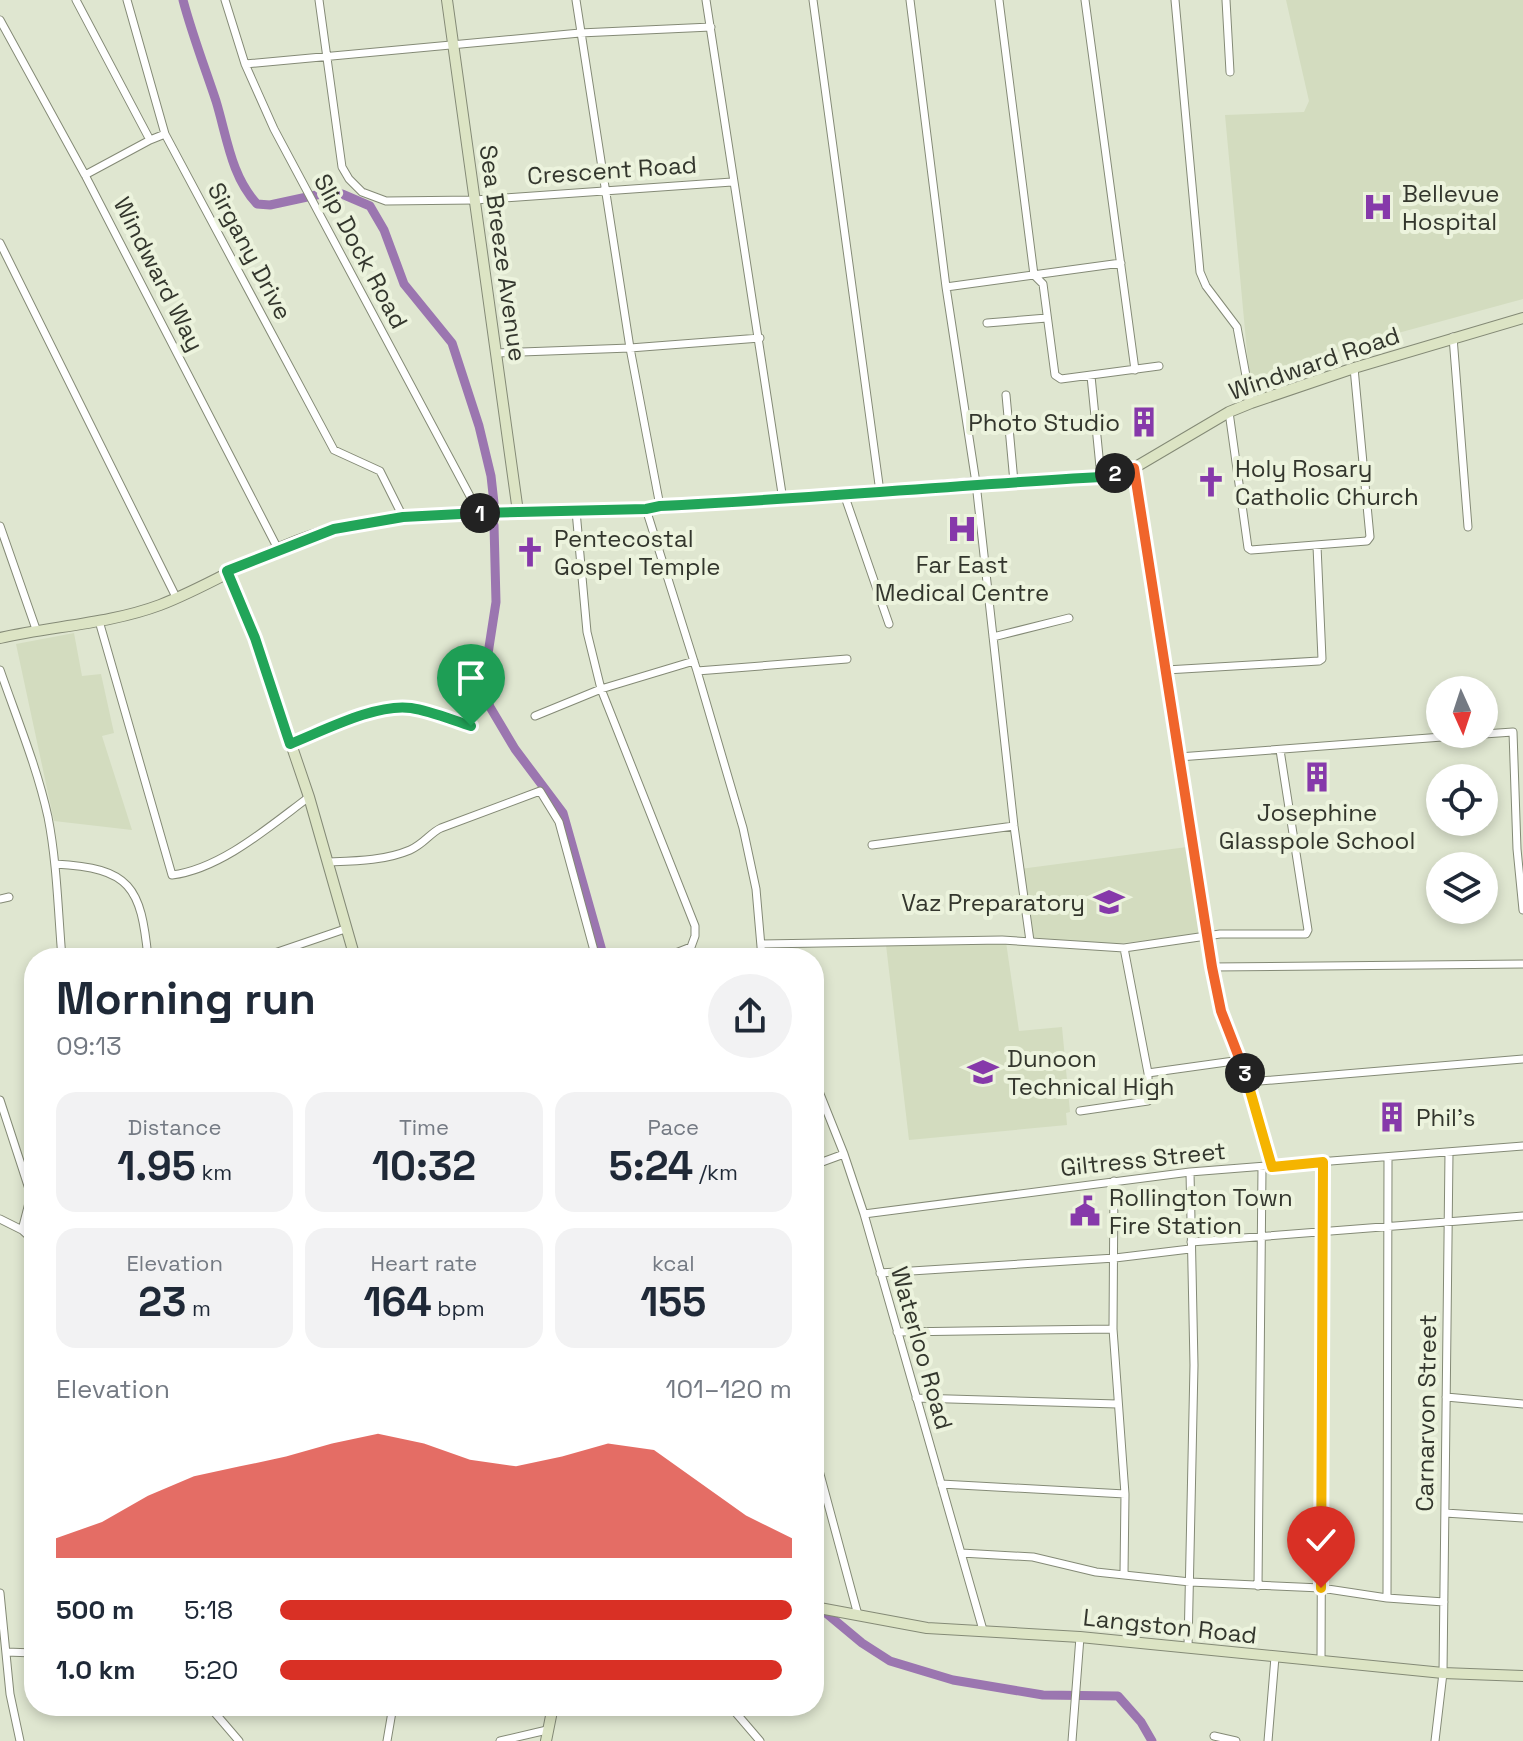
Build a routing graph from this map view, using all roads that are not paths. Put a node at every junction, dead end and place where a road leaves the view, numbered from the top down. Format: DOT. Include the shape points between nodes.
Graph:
graph roads {
  1 [pos="76,0"];
  2 [pos="127,0"];
  3 [pos="225,0"];
  4 [pos="319,0"];
  5 [pos="447,0"];
  6 [pos="576,0"];
  7 [pos="706,0"];
  8 [pos="813,0"];
  9 [pos="910,0"];
  10 [pos="999,0"];
  11 [pos="1085,0"];
  12 [pos="1175,0"];
  13 [pos="1226,0"];
  14 [pos="0,20"];
  15 [pos="711,27"];
  16 [pos="580,33"];
  17 [pos="453,44"];
  18 [pos="327,55"];
  19 [pos="245,64"];
  20 [pos="1230,72"];
  21 [pos="165,134"];
  22 [pos="150,140"];
  23 [pos="85,175"];
  24 [pos="732,182"];
  25 [pos="605,192"];
  26 [pos="475,200"];
  27 [pos="0,243"];
  28 [pos="1121,263"];
  29 [pos="1034,275"];
  30 [pos="946,287"];
  31 [pos="1047,318"];
  32 [pos="1523,318"];
  33 [pos="987,323"];
  34 [pos="1453,337"];
  35 [pos="760,338"];
  36 [pos="630,348"];
  37 [pos="497,353"];
  38 [pos="1159,366"];
  39 [pos="1354,368"];
  40 [pos="1135,370"];
  41 [pos="1091,376"];
  42 [pos="1006,395"];
  43 [pos="1251,403"];
  44 [pos="1229,412"];
  45 [pos="1134,468"];
  46 [pos="1101,477"];
  47 [pos="1014,482"];
  48 [pos="976,483"];
  49 [pos="880,492"];
  50 [pos="844,494"];
  51 [pos="783,500"];
  52 [pos="660,506"];
  53 [pos="646,509"];
  54 [pos="576,511"];
  55 [pos="518,512"];
  56 [pos="479,513"];
  57 [pos="403,517"];
  58 [pos="0,526"];
  59 [pos="1468,527"];
  60 [pos="1317,546"];
  61 [pos="278,549"];
  62 [pos="227,571"];
  63 [pos="176,597"];
  64 [pos="1069,618"];
  65 [pos="99,621"];
  66 [pos="889,624"];
  67 [pos="36,629"];
  68 [pos="993,637"];
  69 [pos="0,638"];
  70 [pos="847,659"];
  71 [pos="694,661"];
  72 [pos="0,670"];
  73 [pos="1166,670"];
  74 [pos="697,671"];
  75 [pos="601,689"];
  76 [pos="535,716"];
  77 [pos="471,726"];
  78 [pos="1498,733"];
  79 [pos="1426,738"];
  80 [pos="290,744"];
  81 [pos="1280,750"];
  82 [pos="1179,757"];
  83 [pos="309,797"];
  84 [pos="1014,826"];
  85 [pos="872,845"];
  86 [pos="327,862"];
  87 [pos="55,864"];
  88 [pos="1523,910"];
  89 [pos="345,929"];
  90 [pos="1207,935"];
  91 [pos="1030,941"];
  92 [pos="761,944"];
  93 [pos="61,948"];
  94 [pos="147,948"];
  95 [pos="289,948"];
  96 [pos="352,948"];
  97 [pos="593,948"];
  98 [pos="688,948"];
  99 [pos="761,948"];
  100 [pos="1124,948"];
  101 [pos="1523,964"];
  102 [pos="1212,967"];
  103 [pos="1523,1059"];
  104 [pos="1241,1060"];
  105 [pos="1148,1073"];
  106 [pos="1248,1082"];
  107 [pos="0,1100"];
  108 [pos="824,1104"];
  109 [pos="1080,1111"];
  110 [pos="1523,1146"];
  111 [pos="1449,1153"];
  112 [pos="844,1154"];
  113 [pos="1388,1157"];
  114 [pos="824,1161"];
  115 [pos="1323,1162"];
  116 [pos="1272,1167"];
  117 [pos="1262,1168"];
  118 [pos="1190,1172"];
  119 [pos="24,1174"];
  120 [pos="1114,1181"];
  121 [pos="864,1214"];
  122 [pos="1523,1216"];
  123 [pos="0,1219"];
  124 [pos="24,1222"];
  125 [pos="1448,1222"];
  126 [pos="1388,1226"];
  127 [pos="22,1230"];
  128 [pos="1323,1232"];
  129 [pos="1261,1236"];
  130 [pos="1190,1246"];
  131 [pos="1115,1258"];
  132 [pos="880,1273"];
  133 [pos="1113,1329"];
  134 [pos="897,1332"];
  135 [pos="1446,1397"];
  136 [pos="916,1398"];
  137 [pos="1117,1404"];
  138 [pos="1523,1404"];
  139 [pos="941,1484"];
  140 [pos="824,1489"];
  141 [pos="1125,1494"];
  142 [pos="1445,1513"];
  143 [pos="1523,1518"];
  144 [pos="961,1553"];
  145 [pos="1124,1574"];
  146 [pos="1190,1582"];
  147 [pos="1258,1586"];
  148 [pos="1321,1588"];
  149 [pos="0,1593"];
  150 [pos="1387,1598"];
  151 [pos="1444,1602"];
  152 [pos="824,1609"];
  153 [pos="858,1615"];
  154 [pos="983,1630"];
  155 [pos="1080,1637"];
  156 [pos="1188,1647"];
  157 [pos="6,1652"];
  158 [pos="24,1653"];
  159 [pos="1275,1657"];
  160 [pos="1321,1661"];
  161 [pos="1443,1673"];
  162 [pos="1523,1676"];
  163 [pos="218,1716"];
  164 [pos="391,1716"];
  165 [pos="739,1716"];
  166 [pos="546,1735"];
  167 [pos="1214,1736"];
  168 [pos="1267,1738"];
  169 [pos="20,1741"];
  170 [pos="239,1741"];
  171 [pos="387,1741"];
  172 [pos="500,1741"];
  173 [pos="760,1741"];
  174 [pos="1072,1741"];
  175 [pos="1236,1741"];
  176 [pos="1435,1741"];
  1 -- 22 [label="street"];
  2 -- 21 [label="street, Sirgany Drive"];
  3 -- 19 [label="street, Slip Dock Road"];
  4 -- 18 [label="street, Crescent Road"];
  5 -- 17 [label="main road, Sea Breeze Avenue"];
  6 -- 16 [label="street"];
  7 -- 15 [label="street"];
  8 -- 49 [label="street"];
  9 -- 30 [label="street"];
  10 -- 29 [label="street"];
  11 -- 28 [label="street"];
  12 -- 43 [label="street" via="1200,272 1237,327"];
  13 -- 20 [label="street"];
  14 -- 23 [label="street, Windward Way"];
  15 -- 16 [label="street"];
  15 -- 24 [label="street"];
  16 -- 17 [label="street"];
  16 -- 25 [label="street"];
  17 -- 18 [label="street"];
  17 -- 26 [label="main road, Sea Breeze Avenue"];
  18 -- 19 [label="street"];
  18 -- 26 [label="street, Crescent Road" via="342,167 362,192 386,201"];
  19 -- 56 [label="street, Slip Dock Road" via="274,129"];
  21 -- 22 [label="street"];
  21 -- 57 [label="street, Sirgany Drive" via="334,450 380,471"];
  22 -- 23 [label="street"];
  23 -- 61 [label="street, Windward Way"];
  24 -- 25 [label="street, Crescent Road"];
  24 -- 35 [label="street"];
  25 -- 26 [label="street, Crescent Road"];
  25 -- 36 [label="street"];
  26 -- 37 [label="main road, Sea Breeze Avenue"];
  27 -- 63 [label="street"];
  28 -- 29 [label="street"];
  28 -- 40 [label="street"];
  29 -- 30 [label="street"];
  29 -- 31 [label="street" via="1043,284"];
  30 -- 48 [label="street"];
  31 -- 33 [label="street"];
  31 -- 41 [label="street" via="1057,378"];
  32 -- 34 [label="main road, Windward Road"];
  34 -- 39 [label="main road, Windward Road"];
  34 -- 59 [label="street"];
  35 -- 36 [label="street"];
  35 -- 51 [label="street"];
  36 -- 37 [label="street"];
  36 -- 52 [label="street"];
  37 -- 55 [label="main road, Sea Breeze Avenue"];
  38 -- 40 [label="street"];
  39 -- 43 [label="main road, Windward Road"];
  39 -- 60 [label="street" via="1370,537"];
  40 -- 41 [label="street"];
  41 -- 46 [label="street"];
  42 -- 47 [label="street"];
  43 -- 44 [label="main road, Windward Road"];
  44 -- 45 [label="main road, Windward Road"];
  44 -- 60 [label="street" via="1248,548"];
  45 -- 46 [label="main road, Windward Road"];
  45 -- 73 [label="street"];
  46 -- 47 [label="main road, Windward Road"];
  47 -- 48 [label="main road, Windward Road"];
  48 -- 49 [label="main road, Windward Road"];
  48 -- 68 [label="street"];
  49 -- 50 [label="main road, Windward Road"];
  50 -- 51 [label="main road, Windward Road"];
  50 -- 66 [label="street"];
  51 -- 52 [label="main road, Windward Road"];
  52 -- 53 [label="main road, Windward Road"];
  53 -- 54 [label="main road, Windward Road"];
  53 -- 71 [label="street"];
  54 -- 55 [label="main road, Windward Road"];
  54 -- 75 [label="street" via="587,632"];
  55 -- 56 [label="main road, Windward Road"];
  56 -- 57 [label="main road, Windward Road"];
  57 -- 61 [label="main road, Windward Road" via="334,529"];
  58 -- 67 [label="street"];
  60 -- 73 [label="street" via="1322,659"];
  61 -- 62 [label="main road, Windward Road"];
  62 -- 63 [label="main road, Windward Road"];
  62 -- 80 [label="main road"];
  63 -- 65 [label="main road, Windward Road"];
  64 -- 68 [label="street"];
  65 -- 67 [label="main road, Windward Road"];
  65 -- 83 [label="street" via="172,875 203,869"];
  67 -- 69 [label="main road, Windward Road"];
  68 -- 84 [label="street"];
  70 -- 74 [label="street"];
  71 -- 74 [label="street"];
  71 -- 75 [label="street"];
  72 -- 87 [label="street" via="40,782"];
  73 -- 82 [label="street"];
  74 -- 92 [label="street" via="743,828"];
  75 -- 76 [label="street"];
  75 -- 98 [label="street" via="695,926"];
  77 -- 80 [label="street" via="396,707"];
  78 -- 88 [label="street" via="1513,732"];
  79 -- 81 [label="street"];
  80 -- 83 [label="main road"];
  81 -- 82 [label="street"];
  81 -- 90 [label="street" via="1308,933"];
  82 -- 90 [label="street"];
  83 -- 86 [label="main road"];
  84 -- 85 [label="street"];
  84 -- 91 [label="street"];
  86 -- 89 [label="main road"];
  86 -- 97 [label="street" via="373,861 410,850 441,828 540,791 559,822"];
  87 -- 93 [label="street"];
  87 -- 94 [label="street" via="83,867 126,883 144,916"];
  89 -- 95 [label="street"];
  89 -- 96 [label="main road"];
  90 -- 100 [label="street"];
  90 -- 102 [label="street"];
  91 -- 92 [label="street"];
  91 -- 100 [label="street"];
  92 -- 99 [label="street"];
  100 -- 105 [label="street"];
  101 -- 102 [label="street"];
  102 -- 104 [label="street" via="1221,1011"];
  103 -- 106 [label="street"];
  104 -- 105 [label="street"];
  104 -- 106 [label="street"];
  105 -- 109 [label="street" via="1148,1101"];
  106 -- 116 [label="street"];
  107 -- 119 [label="street"];
  108 -- 112 [label="street, Waterloo Road"];
  110 -- 111 [label="street, Giltress Street"];
  111 -- 113 [label="street, Giltress Street"];
  111 -- 125 [label="street, Carnarvon Street"];
  112 -- 114 [label="street"];
  112 -- 121 [label="street, Waterloo Road"];
  113 -- 115 [label="street, Giltress Street"];
  113 -- 126 [label="street"];
  115 -- 116 [label="street, Giltress Street"];
  115 -- 128 [label="street"];
  116 -- 117 [label="street, Giltress Street"];
  117 -- 118 [label="street, Giltress Street"];
  117 -- 129 [label="street"];
  118 -- 120 [label="street, Giltress Street"];
  118 -- 130 [label="street"];
  120 -- 121 [label="street, Giltress Street"];
  120 -- 131 [label="street"];
  121 -- 132 [label="street, Waterloo Road"];
  122 -- 125 [label="street"];
  123 -- 127 [label="street"];
  124 -- 127 [label="street"];
  125 -- 126 [label="street"];
  125 -- 135 [label="street, Carnarvon Street"];
  126 -- 128 [label="street"];
  126 -- 150 [label="street"];
  128 -- 129 [label="street"];
  128 -- 148 [label="street"];
  129 -- 130 [label="street"];
  129 -- 147 [label="street"];
  130 -- 131 [label="street"];
  130 -- 146 [label="street"];
  131 -- 132 [label="street"];
  131 -- 133 [label="street"];
  132 -- 134 [label="street, Waterloo Road"];
  133 -- 134 [label="street"];
  133 -- 137 [label="street"];
  134 -- 136 [label="street, Waterloo Road"];
  135 -- 138 [label="street"];
  135 -- 142 [label="street, Carnarvon Street"];
  136 -- 137 [label="street"];
  136 -- 139 [label="street, Waterloo Road"];
  137 -- 141 [label="street"];
  139 -- 141 [label="street"];
  139 -- 144 [label="street, Waterloo Road"];
  140 -- 153 [label="street"];
  141 -- 145 [label="street"];
  142 -- 143 [label="street"];
  142 -- 151 [label="street, Carnarvon Street"];
  144 -- 145 [label="street" via="1033,1557"];
  144 -- 154 [label="street, Waterloo Road"];
  145 -- 146 [label="street"];
  146 -- 147 [label="street"];
  146 -- 156 [label="street"];
  147 -- 148 [label="street"];
  148 -- 150 [label="street"];
  148 -- 160 [label="street"];
  149 -- 157 [label="street"];
  150 -- 151 [label="street"];
  151 -- 161 [label="street, Carnarvon Street"];
  152 -- 153 [label="main road, Langston Road"];
  153 -- 154 [label="main road, Langston Road" via="927,1628"];
  154 -- 155 [label="main road, Langston Road"];
  155 -- 156 [label="main road, Langston Road"];
  155 -- 174 [label="street"];
  156 -- 159 [label="main road, Langston Road"];
  157 -- 158 [label="street"];
  157 -- 169 [label="street"];
  159 -- 160 [label="main road, Langston Road"];
  159 -- 168 [label="street"];
  160 -- 161 [label="main road, Langston Road"];
  161 -- 162 [label="main road, Langston Road"];
  161 -- 176 [label="street, Carnarvon Street"];
  163 -- 170 [label="street"];
  164 -- 171 [label="street"];
  165 -- 173 [label="street"];
  166 -- 172 [label="street"];
  167 -- 175 [label="street"];
}
